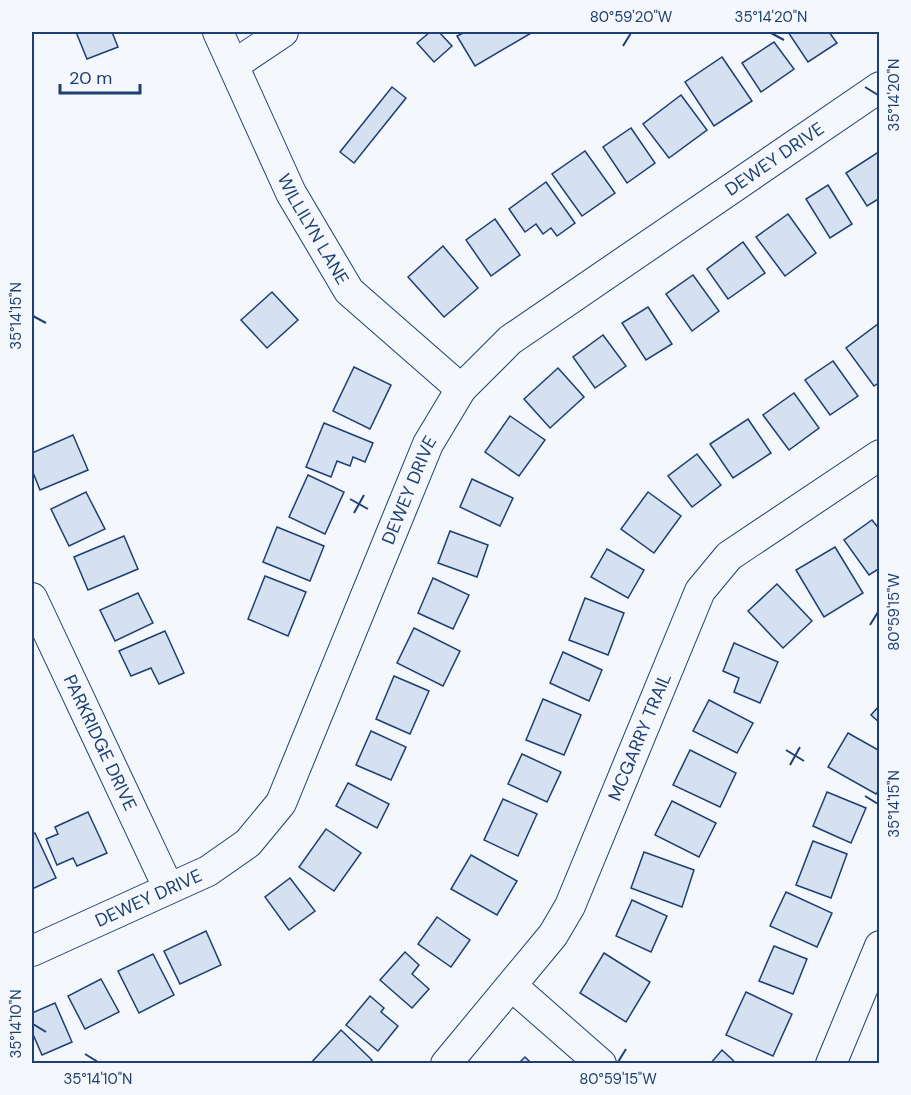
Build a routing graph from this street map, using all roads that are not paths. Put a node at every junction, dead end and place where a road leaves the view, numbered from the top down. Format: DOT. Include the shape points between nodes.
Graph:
graph roads {
  1 [pos="218,32"];
  2 [pos="283,32"];
  3 [pos="234,65"];
  4 [pos="879,87"];
  5 [pos="461,388"];
  6 [pos="879,455"];
  7 [pos="32,598"];
  8 [pos="168,887"];
  9 [pos="879,946"];
  10 [pos="32,951"];
  11 [pos="512,986"];
  12 [pos="446,1064"];
  13 [pos="601,1064"];
  14 [pos="831,1064"];
  1 -- 3 [label="street, WILLILYN LANE"];
  2 -- 3 [label="street"];
  3 -- 5 [label="street, WILLILYN LANE" via="291,193 349,291"];
  4 -- 5 [label="street, DEWEY DRIVE" via="510,340"];
  5 -- 8 [label="street, DEWEY DRIVE" via="428,444 281,803 248,843 208,871"];
  6 -- 11 [label="street, MCGARRY TRAIL" via="729,556 700,591 570,906 553,935"];
  7 -- 8 [label="street, PARKRIDGE DRIVE"];
  8 -- 10 [label="street, DEWEY DRIVE"];
  9 -- 14 [label="street"];
  11 -- 12 [label="street, MCGARRY TRAIL"];
  11 -- 13 [label="street"];
}
